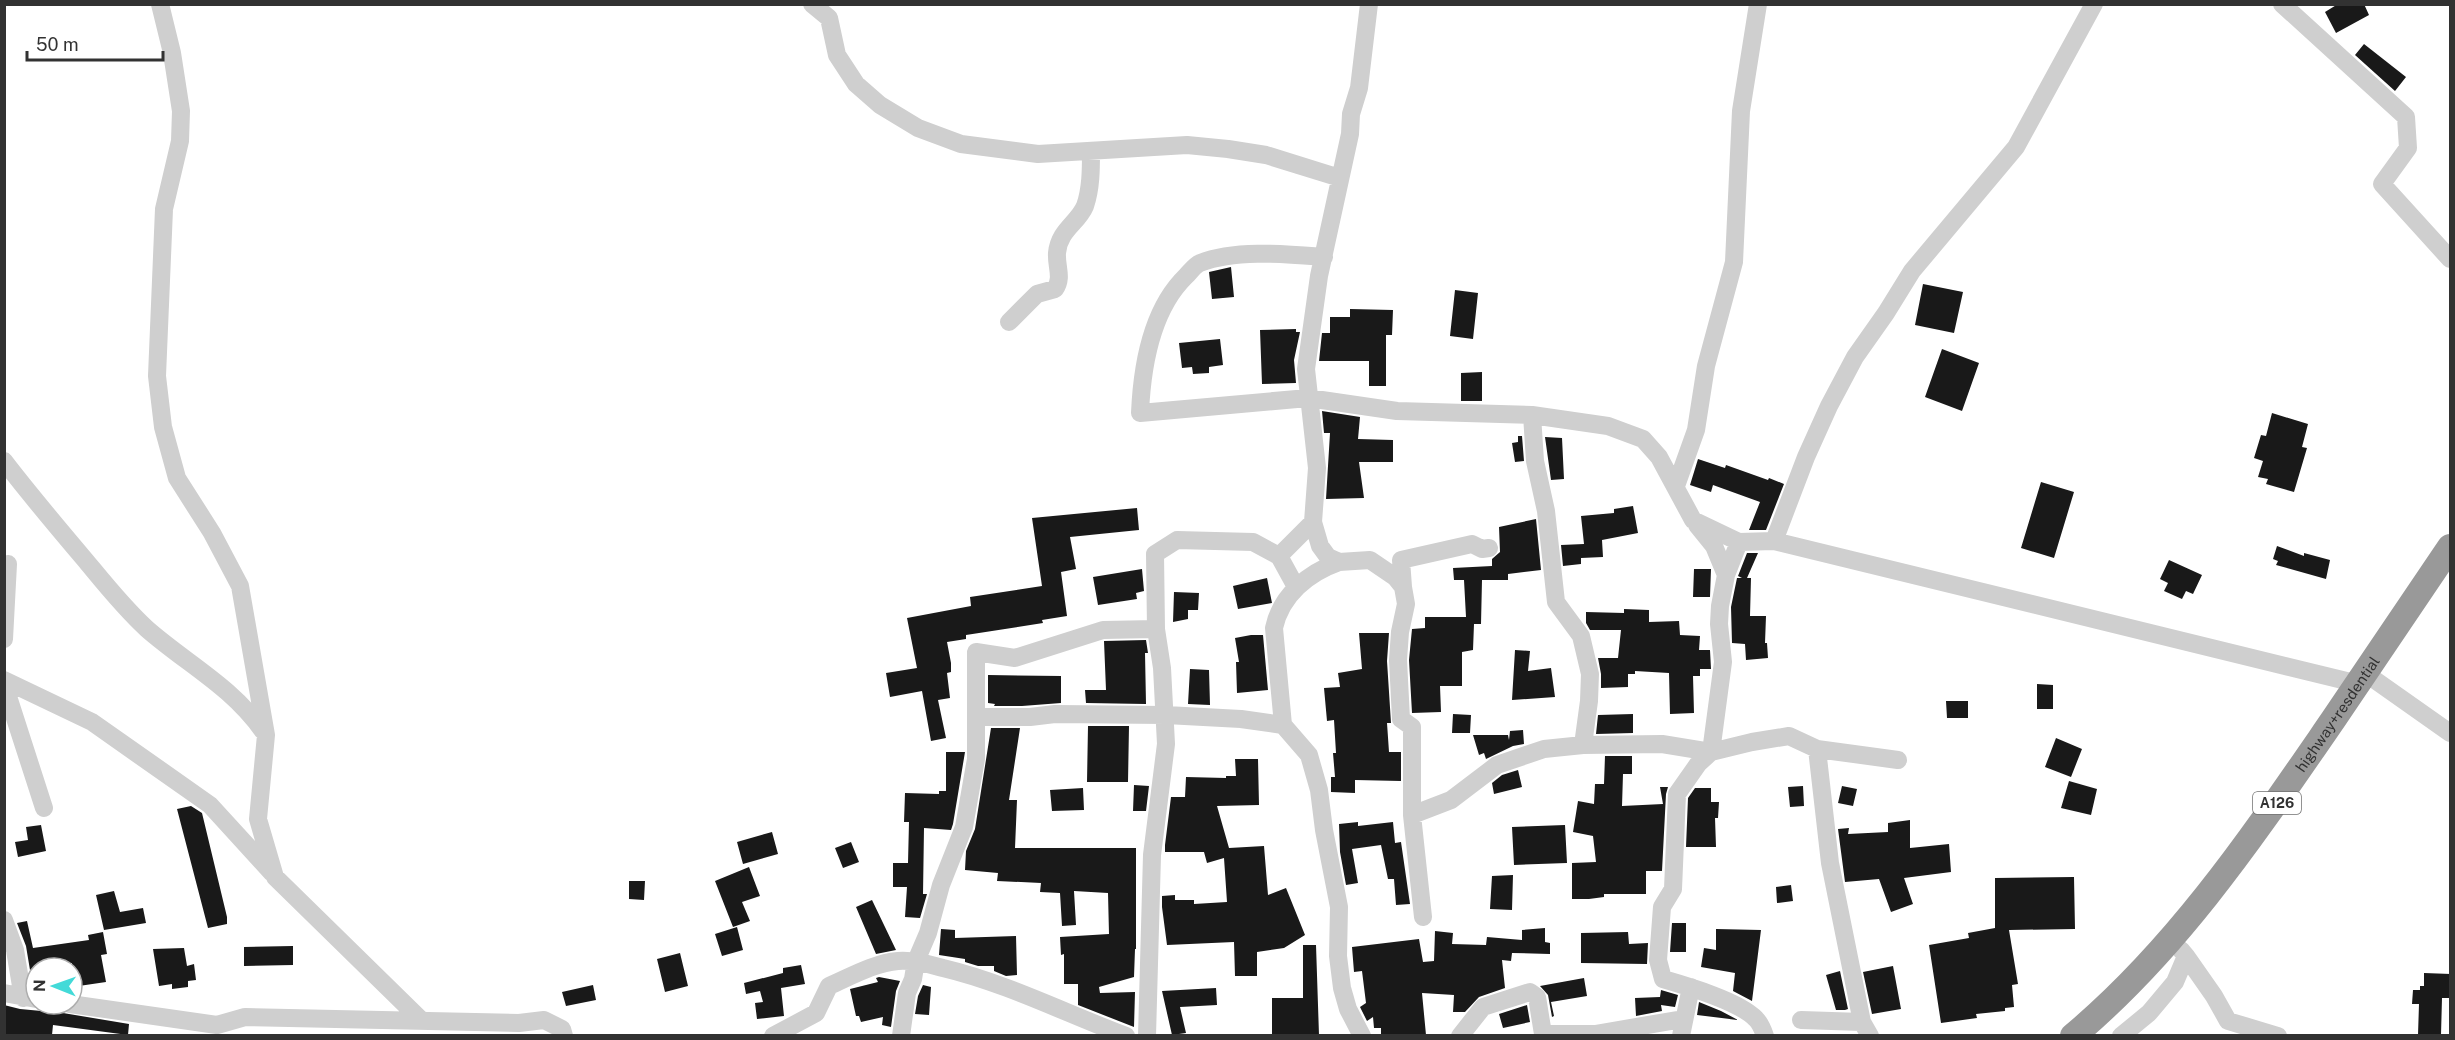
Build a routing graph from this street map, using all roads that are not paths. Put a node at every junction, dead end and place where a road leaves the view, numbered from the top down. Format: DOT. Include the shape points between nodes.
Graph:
graph roads {
  1 [pos="160,4"];
  2 [pos="812,4"];
  3 [pos="1369,4"];
  4 [pos="1758,4"];
  5 [pos="2094,4"];
  6 [pos="2282,4"];
  7 [pos="1091,151"];
  8 [pos="1340,178"];
  9 [pos="1324,257"];
  10 [pos="2451,259"];
  11 [pos="1009,322"];
  12 [pos="1308,398"];
  13 [pos="1532,415"];
  14 [pos="4,461"];
  15 [pos="1676,486"];
  16 [pos="1693,520"];
  17 [pos="1313,522"];
  18 [pos="1774,541"];
  19 [pos="1739,542"];
  20 [pos="2451,547"];
  21 [pos="1489,548"];
  22 [pos="1279,556"];
  23 [pos="1339,562"];
  24 [pos="8,564"];
  25 [pos="1726,575"];
  26 [pos="1296,587"];
  27 [pos="1403,587"];
  28 [pos="1156,629"];
  29 [pos="4,639"];
  30 [pos="2362,678"];
  31 [pos="4,682"];
  32 [pos="1166,715"];
  33 [pos="976,717"];
  34 [pos="1283,725"];
  35 [pos="2451,733"];
  36 [pos="266,735"];
  37 [pos="1583,745"];
  38 [pos="1817,749"];
  39 [pos="1711,752"];
  40 [pos="1898,760"];
  41 [pos="44,808"];
  42 [pos="1412,815"];
  43 [pos="275,877"];
  44 [pos="1423,917"];
  45 [pos="4,920"];
  46 [pos="2178,947"];
  47 [pos="916,961"];
  48 [pos="24,979"];
  49 [pos="1691,987"];
  50 [pos="4,993"];
  51 [pos="24,997"];
  52 [pos="84,1006"];
  53 [pos="245,1017"];
  54 [pos="421,1020"];
  55 [pos="1801,1020"];
  56 [pos="218,1025"];
  57 [pos="1682,1027"];
  58 [pos="1866,1029"];
  59 [pos="199,1035"];
  60 [pos="244,1035"];
  61 [pos="564,1035"];
  62 [pos="773,1035"];
  63 [pos="901,1035"];
  64 [pos="1126,1035"];
  65 [pos="1147,1035"];
  66 [pos="1362,1035"];
  67 [pos="1460,1035"];
  68 [pos="1765,1035"];
  69 [pos="2073,1035"];
  70 [pos="2121,1035"];
  71 [pos="2278,1035"];
  1 -- 36 [label="street" via="181,111 180,141 164,209 158,376 163,427 177,478 240,586"];
  2 -- 7 [label="street" via="829,18 837,55 856,84 880,105 918,128 961,144 1038,154"];
  3 -- 8 [label="street" via="1359,88"];
  4 -- 15 [label="street" via="1741,111 1734,262 1706,366 1696,430"];
  5 -- 18 [label="street" via="2016,147 1912,272 1855,357 1806,457"];
  6 -- 10 [label="street" via="2406,117 2408,148 2382,184"];
  7 -- 8 [label="street" via="1228,148 1266,155"];
  7 -- 11 [label="street" via="1091,176 1084,207 1066,228 1057,252 1059,284 1037,294"];
  8 -- 9 [label="street"];
  9 -- 12 [label="street" via="1306,369"];
  9 -- 12 [label="street" via="1236,256 1198,264 1180,282 1150,340 1140,413"];
  12 -- 13 [label="street" via="1397,411"];
  12 -- 17 [label="street" via="1317,468"];
  13 -- 15 [label="street" via="1608,426 1643,440 1659,457"];
  13 -- 37 [label="street" via="1556,602 1581,636 1590,674"];
  14 -- 36 [label="street" via="114,596 146,628 222,685 248,709"];
  15 -- 16 [label="street"];
  16 -- 19 [label="street"];
  16 -- 25 [label="street" via="1714,546"];
  17 -- 22 [label="street"];
  17 -- 23 [label="street" via="1320,546 1328,557"];
  18 -- 19 [label="street"];
  18 -- 30 [label="street"];
  19 -- 25 [label="street"];
  20 -- 30 [label="highway, highway+resdential / A126"];
  21 -- 27 [label="street" via="1472,544 1401,560"];
  22 -- 26 [label="street"];
  22 -- 28 [label="street" via="1253,542 1177,540 1155,554"];
  23 -- 26 [label="street" via="1322,568"];
  23 -- 27 [label="street" via="1370,560"];
  24 -- 29 [label="street"];
  25 -- 39 [label="street" via="1719,624 1723,662"];
  26 -- 34 [label="street" via="1277,613 1274,628"];
  27 -- 42 [label="street" via="1406,604 1398,660 1401,719 1412,727"];
  28 -- 32 [label="street"];
  28 -- 33 [label="street" via="1103,630 1015,658 976,652"];
  30 -- 35 [label="street"];
  30 -- 46 [label="highway, highway+resdential / A126"];
  31 -- 41 [label="street"];
  31 -- 43 [label="street" via="92,722 210,805"];
  32 -- 33 [label="street"];
  32 -- 34 [label="street"];
  32 -- 65 [label="street" via="1152,855"];
  33 -- 47 [label="street" via="976,759 964,827"];
  34 -- 66 [label="street" via="1310,755 1319,790 1339,907 1342,988"];
  36 -- 43 [label="street" via="258,819"];
  37 -- 39 [label="street" via="1662,744"];
  37 -- 42 [label="street" via="1544,749 1497,765 1451,800"];
  38 -- 39 [label="street" via="1789,736"];
  38 -- 40 [label="street"];
  38 -- 58 [label="street" via="1830,863"];
  39 -- 49 [label="street" via="1677,794 1673,889 1662,907 1658,960 1663,979"];
  42 -- 44 [label="street"];
  43 -- 54 [label="street"];
  45 -- 48 [label="street"];
  46 -- 69 [label="highway, highway+resdential / A126" via="2135,978"];
  46 -- 70 [label="street" via="2175,982 2149,1013"];
  46 -- 71 [label="street" via="2228,1021"];
  47 -- 62 [label="street" via="872,967 829,986 816,1013"];
  47 -- 63 [label="street"];
  47 -- 64 [label="street" via="965,973"];
  49 -- 57 [label="street"];
  49 -- 68 [label="street" via="1756,1019"];
  50 -- 51 [label="street"];
  52 -- 56 [label="street"];
  53 -- 54 [label="street"];
  53 -- 56 [label="street"];
  53 -- 60 [label="street"];
  54 -- 61 [label="street" via="544,1020 562,1029"];
  55 -- 58 [label="street"];
  56 -- 59 [label="street"];
  57 -- 67 [label="street" via="1543,1034 1537,997 1530,992 1483,1007"];
}
